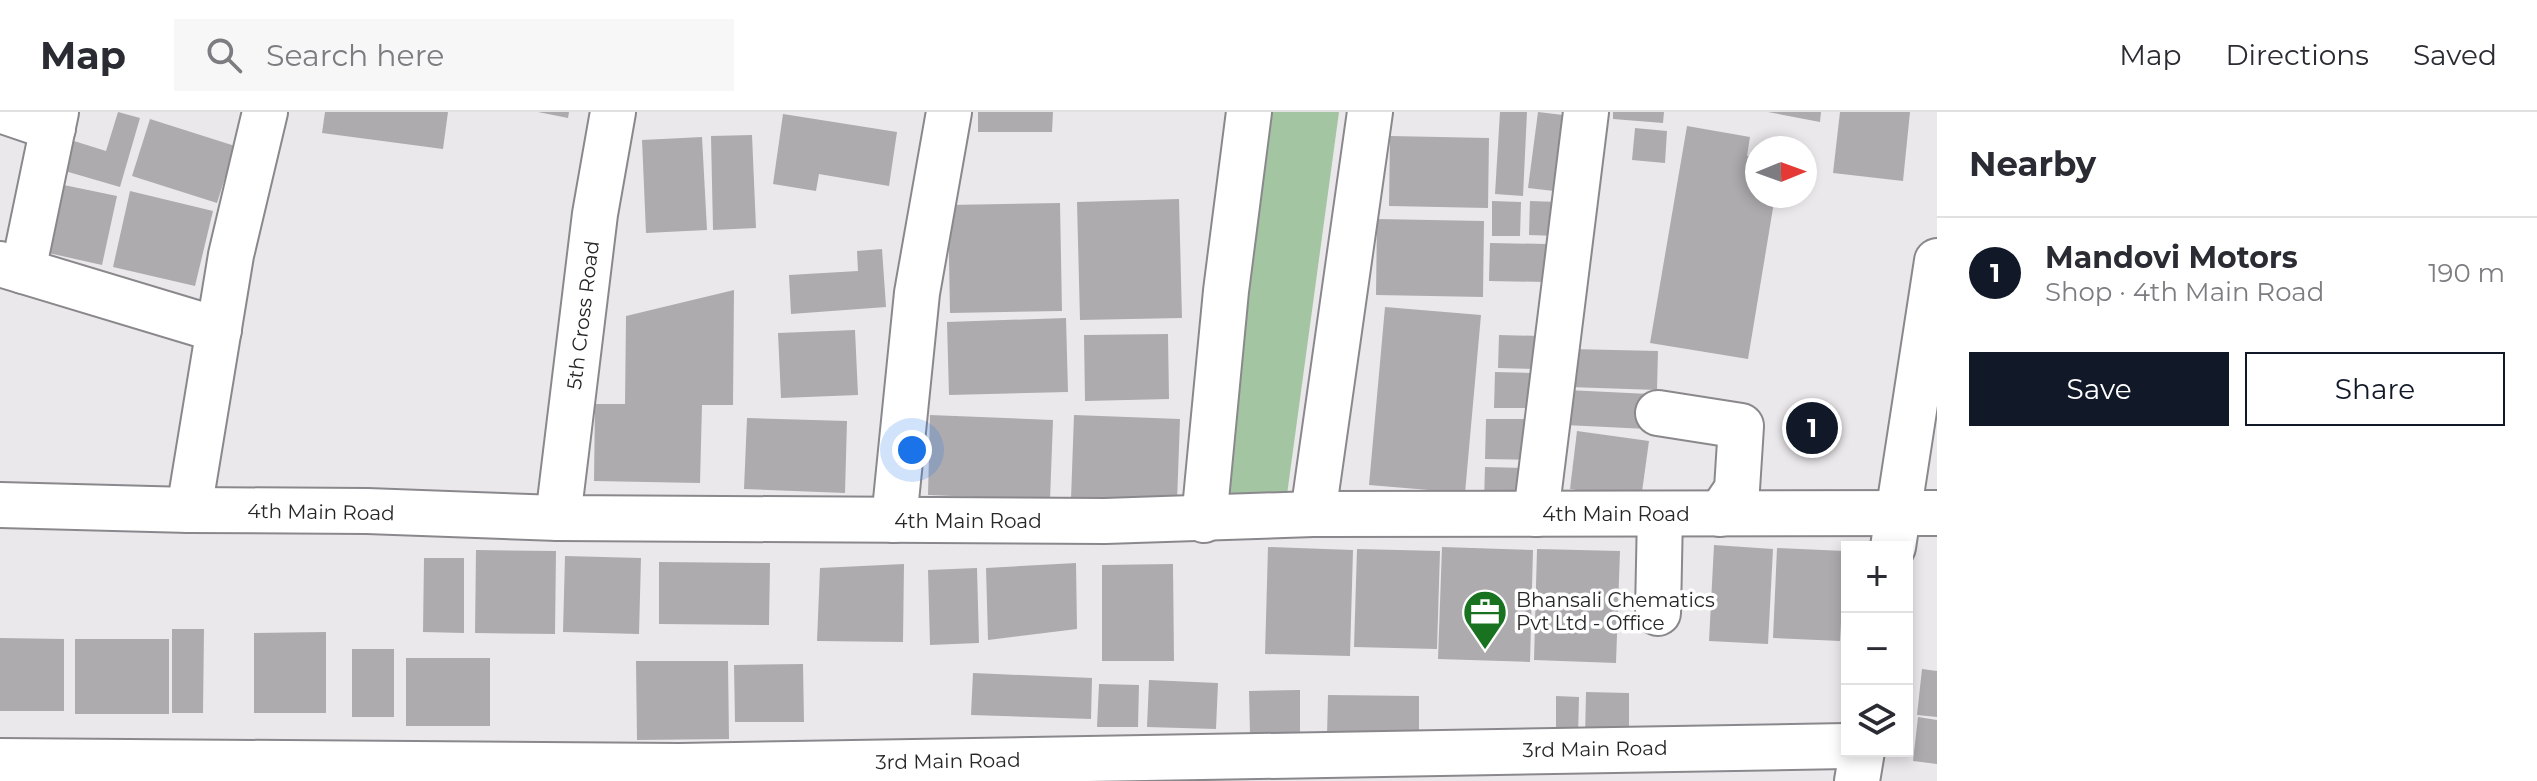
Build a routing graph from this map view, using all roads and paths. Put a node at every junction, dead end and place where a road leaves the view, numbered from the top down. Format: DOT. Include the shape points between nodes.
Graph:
graph roads {
  1 [pos="6,112"];
  2 [pos="265,112"];
  3 [pos="613,112"];
  4 [pos="949,112"];
  5 [pos="1249,112"];
  6 [pos="1370,112"];
  7 [pos="1586,112"];
  8 [pos="54,120"];
  9 [pos="1937,261"];
  10 [pos="12,268"];
  11 [pos="219,330"];
  12 [pos="1930,344"];
  13 [pos="1658,413"];
  14 [pos="0,505"];
  15 [pos="189,510"];
  16 [pos="1313,514"];
  17 [pos="1536,514"];
  18 [pos="1660,514"];
  19 [pos="1720,514"];
  20 [pos="558,518"];
  21 [pos="894,520"];
  22 [pos="1204,520"];
  23 [pos="1909,524"];
  24 [pos="1658,613"];
  25 [pos="1841,746"];
  26 [pos="1861,757"];
  27 [pos="0,761"];
  28 [pos="1535,765"];
  29 [pos="679,774"];
  30 [pos="1857,781"];
  1 -- 8 [label="street"];
  2 -- 11 [label="street"];
  3 -- 20 [label="street, 5th Cross Road" via="595,214"];
  4 -- 21 [label="street" via="917,293"];
  5 -- 22 [label="street"];
  6 -- 16 [label="street"];
  7 -- 17 [label="street"];
  8 -- 10 [label="street"];
  9 -- 12 [label="street"];
  10 -- 11 [label="street"];
  11 -- 15 [label="street"];
  12 -- 23 [label="street"];
  13 -- 19 [label="street" via="1743,410 1737,489"];
  14 -- 15 [label="street, 4th Main Road"];
  15 -- 20 [label="street, 4th Main Road"];
  16 -- 17 [label="street, 4th Main Road"];
  16 -- 22 [label="street, 4th Main Road"];
  17 -- 18 [label="street, 4th Main Road"];
  18 -- 19 [label="street, 4th Main Road"];
  18 -- 24 [label="street"];
  19 -- 23 [label="street, 4th Main Road"];
  20 -- 21 [label="street, 4th Main Road"];
  21 -- 22 [label="street, 4th Main Road"];
  25 -- 28 [label="street, 3rd Main Road"];
  26 -- 30 [label="street"];
  27 -- 29 [label="street, 3rd Main Road"];
  28 -- 29 [label="street, 3rd Main Road"];
}
